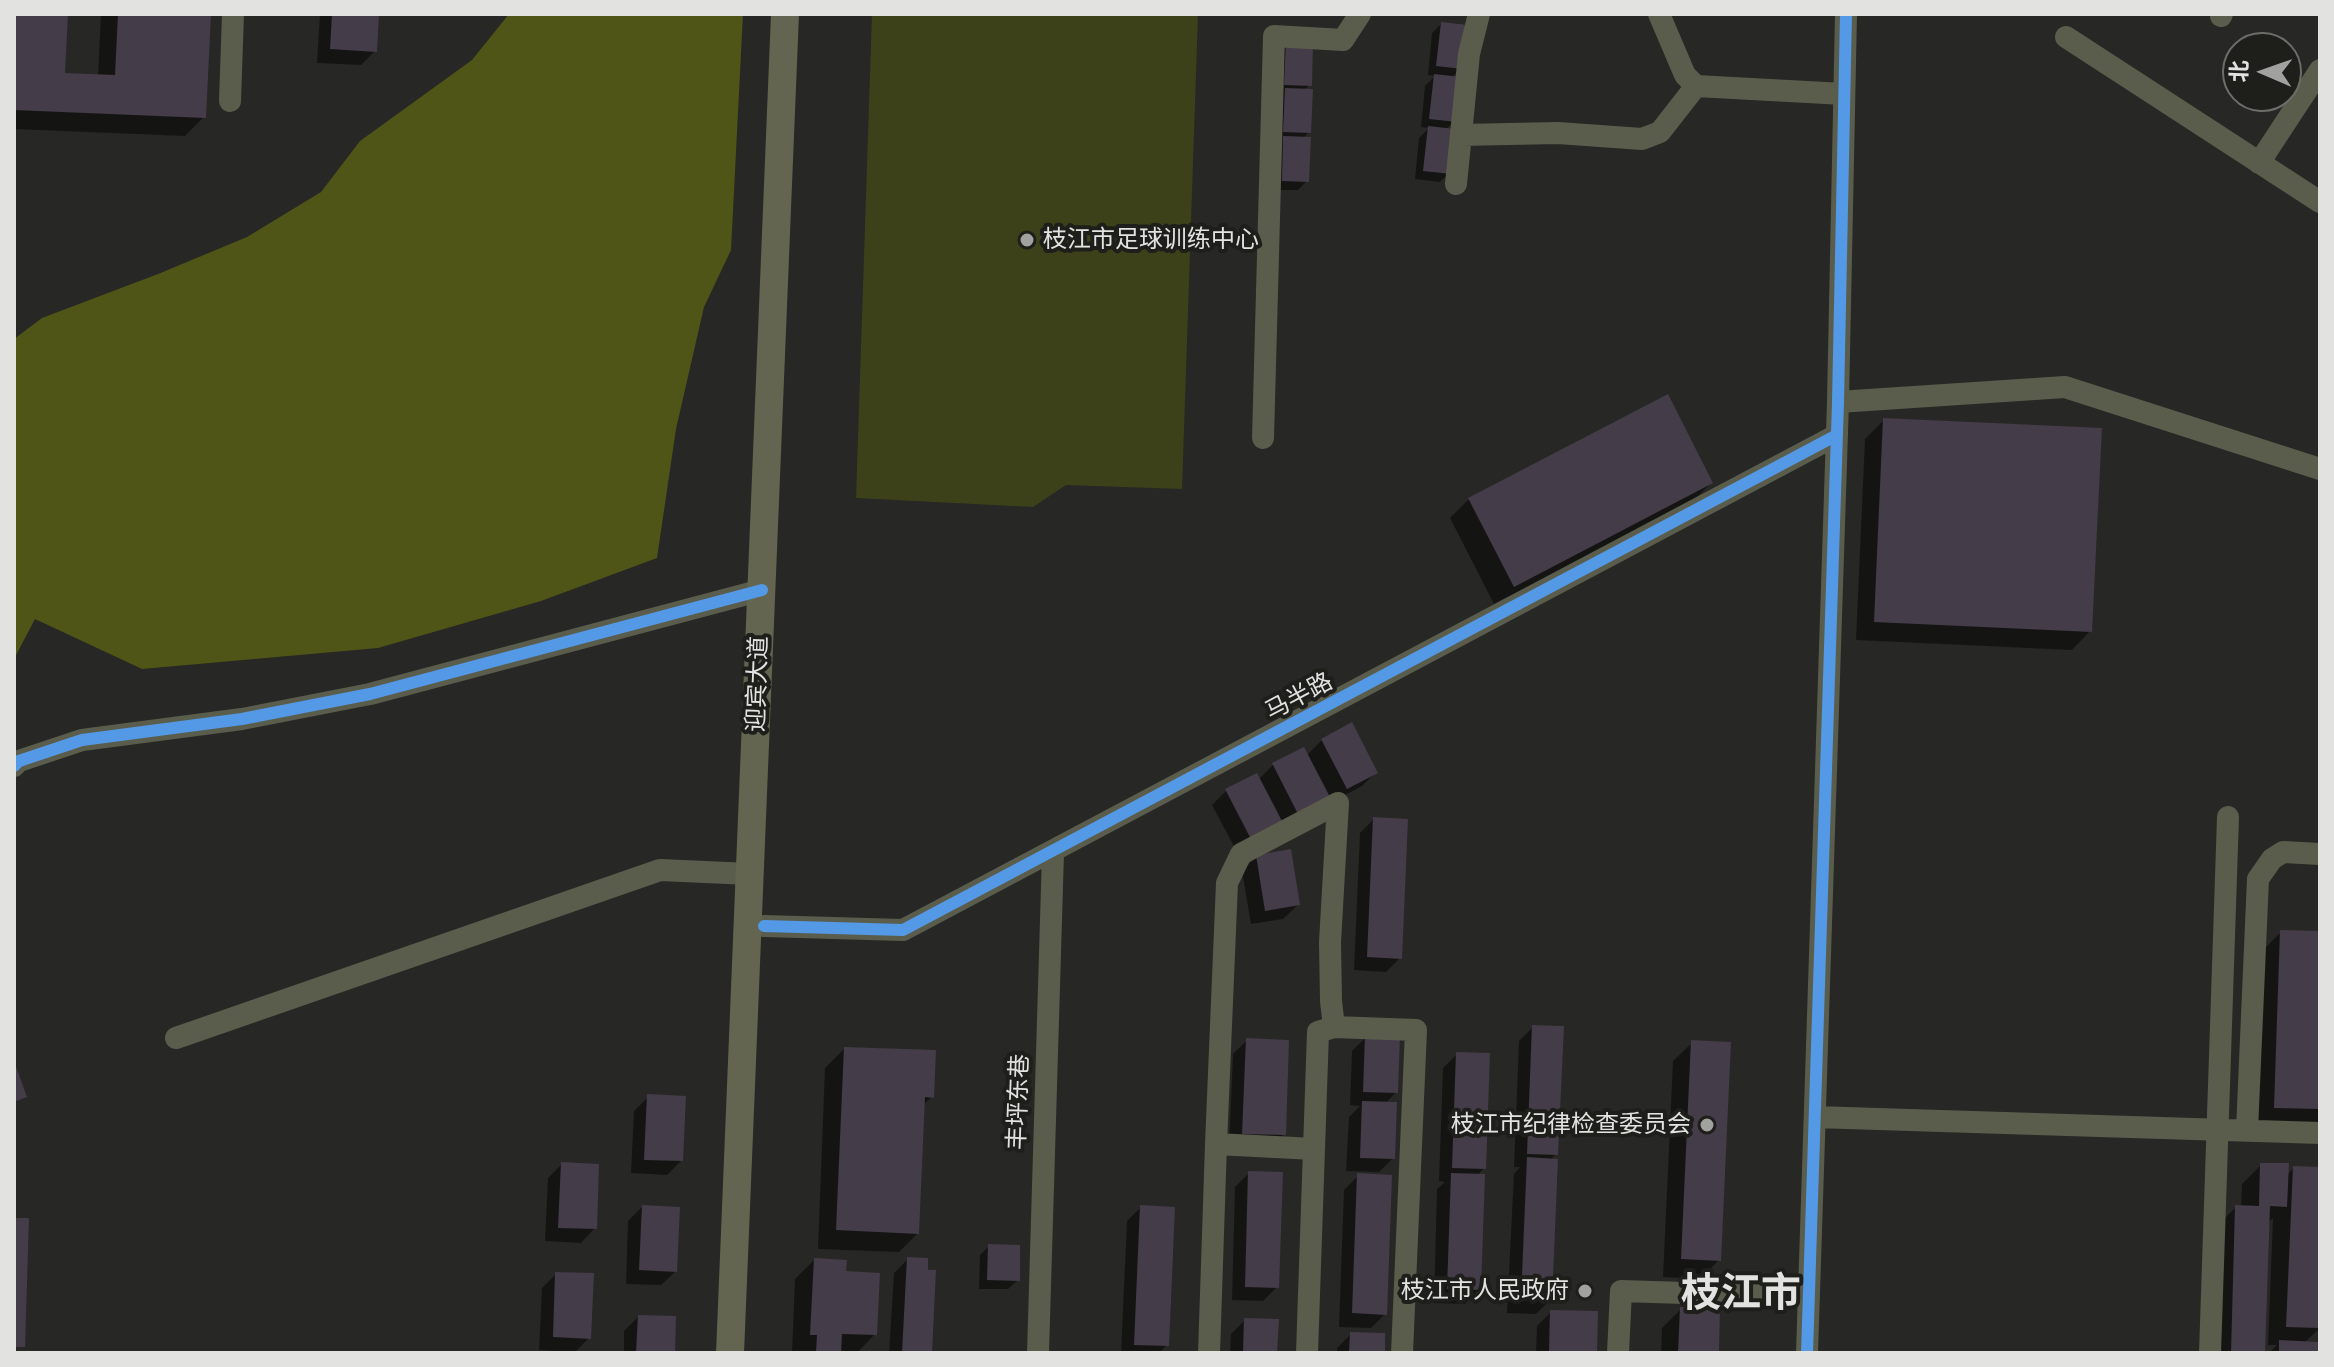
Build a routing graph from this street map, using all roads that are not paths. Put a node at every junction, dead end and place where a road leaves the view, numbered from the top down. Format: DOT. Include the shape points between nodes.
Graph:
graph roads {
  1 [pos="233,14"];
  2 [pos="785,14"];
  3 [pos="802,14"];
  4 [pos="1360,14"];
  5 [pos="1479,14"];
  6 [pos="1659,14"];
  7 [pos="1846,14"];
  8 [pos="2066,37"];
  9 [pos="2320,70"];
  10 [pos="1696,86"];
  11 [pos="1844,94"];
  12 [pos="230,101"];
  13 [pos="1461,135"];
  14 [pos="2259,163"];
  15 [pos="1456,184"];
  16 [pos="2320,202"];
  17 [pos="1838,402"];
  18 [pos="1837,435"];
  19 [pos="1263,438"];
  20 [pos="2320,469"];
  21 [pos="762,590"];
  22 [pos="14,766"];
  23 [pos="2228,817"];
  24 [pos="1053,853"];
  25 [pos="2320,854"];
  26 [pos="750,874"];
  27 [pos="764,926"];
  28 [pos="1334,1027"];
  29 [pos="176,1038"];
  30 [pos="1815,1117"];
  31 [pos="2217,1128"];
  32 [pos="2247,1130"];
  33 [pos="2320,1133"];
  34 [pos="1216,1144"];
  35 [pos="1314,1149"];
  36 [pos="1809,1297"];
  37 [pos="730,1353"];
  38 [pos="747,1353"];
  39 [pos="1038,1353"];
  40 [pos="1209,1353"];
  41 [pos="1307,1353"];
  42 [pos="1402,1353"];
  43 [pos="1618,1353"];
  44 [pos="1807,1353"];
  45 [pos="2210,1353"];
  1 -- 12 [label="street"];
  2 -- 21 [label="main road, 迎宾大道"];
  3 -- 27 [label="main road, 迎宾大道"];
  4 -- 19 [label="street" via="1343,40 1274,36"];
  5 -- 13 [label="street" via="1469,54"];
  6 -- 10 [label="street" via="1685,75"];
  7 -- 11 [label="street"];
  8 -- 14 [label="street"];
  9 -- 14 [label="street"];
  10 -- 11 [label="street"];
  10 -- 13 [label="street" via="1660,132 1642,139 1558,133"];
  11 -- 17 [label="street"];
  13 -- 15 [label="street"];
  14 -- 16 [label="street"];
  17 -- 18 [label="street"];
  17 -- 20 [label="street" via="2065,387"];
  18 -- 24 [label="street, 马半路"];
  18 -- 30 [label="street"];
  21 -- 22 [label="street" via="370,694 242,719 82,740"];
  21 -- 26 [label="main road, 迎宾大道"];
  23 -- 31 [label="street"];
  24 -- 27 [label="street, 马半路" via="903,930"];
  24 -- 39 [label="street, 丰坪东巷"];
  25 -- 32 [label="street" via="2283,852 2258,879"];
  26 -- 29 [label="street" via="660,870"];
  26 -- 37 [label="main road, 迎宾大道"];
  27 -- 38 [label="main road, 迎宾大道"];
  28 -- 34 [label="street" via="1330,942 1338,803 1241,854 1227,883"];
  28 -- 35 [label="street" via="1318,1032"];
  28 -- 42 [label="street" via="1416,1030"];
  30 -- 31 [label="street"];
  30 -- 36 [label="street"];
  31 -- 32 [label="street"];
  31 -- 45 [label="street"];
  32 -- 33 [label="street"];
  34 -- 35 [label="street"];
  34 -- 40 [label="street"];
  35 -- 41 [label="street"];
  36 -- 43 [label="street" via="1621,1291"];
  36 -- 44 [label="street"];
}
